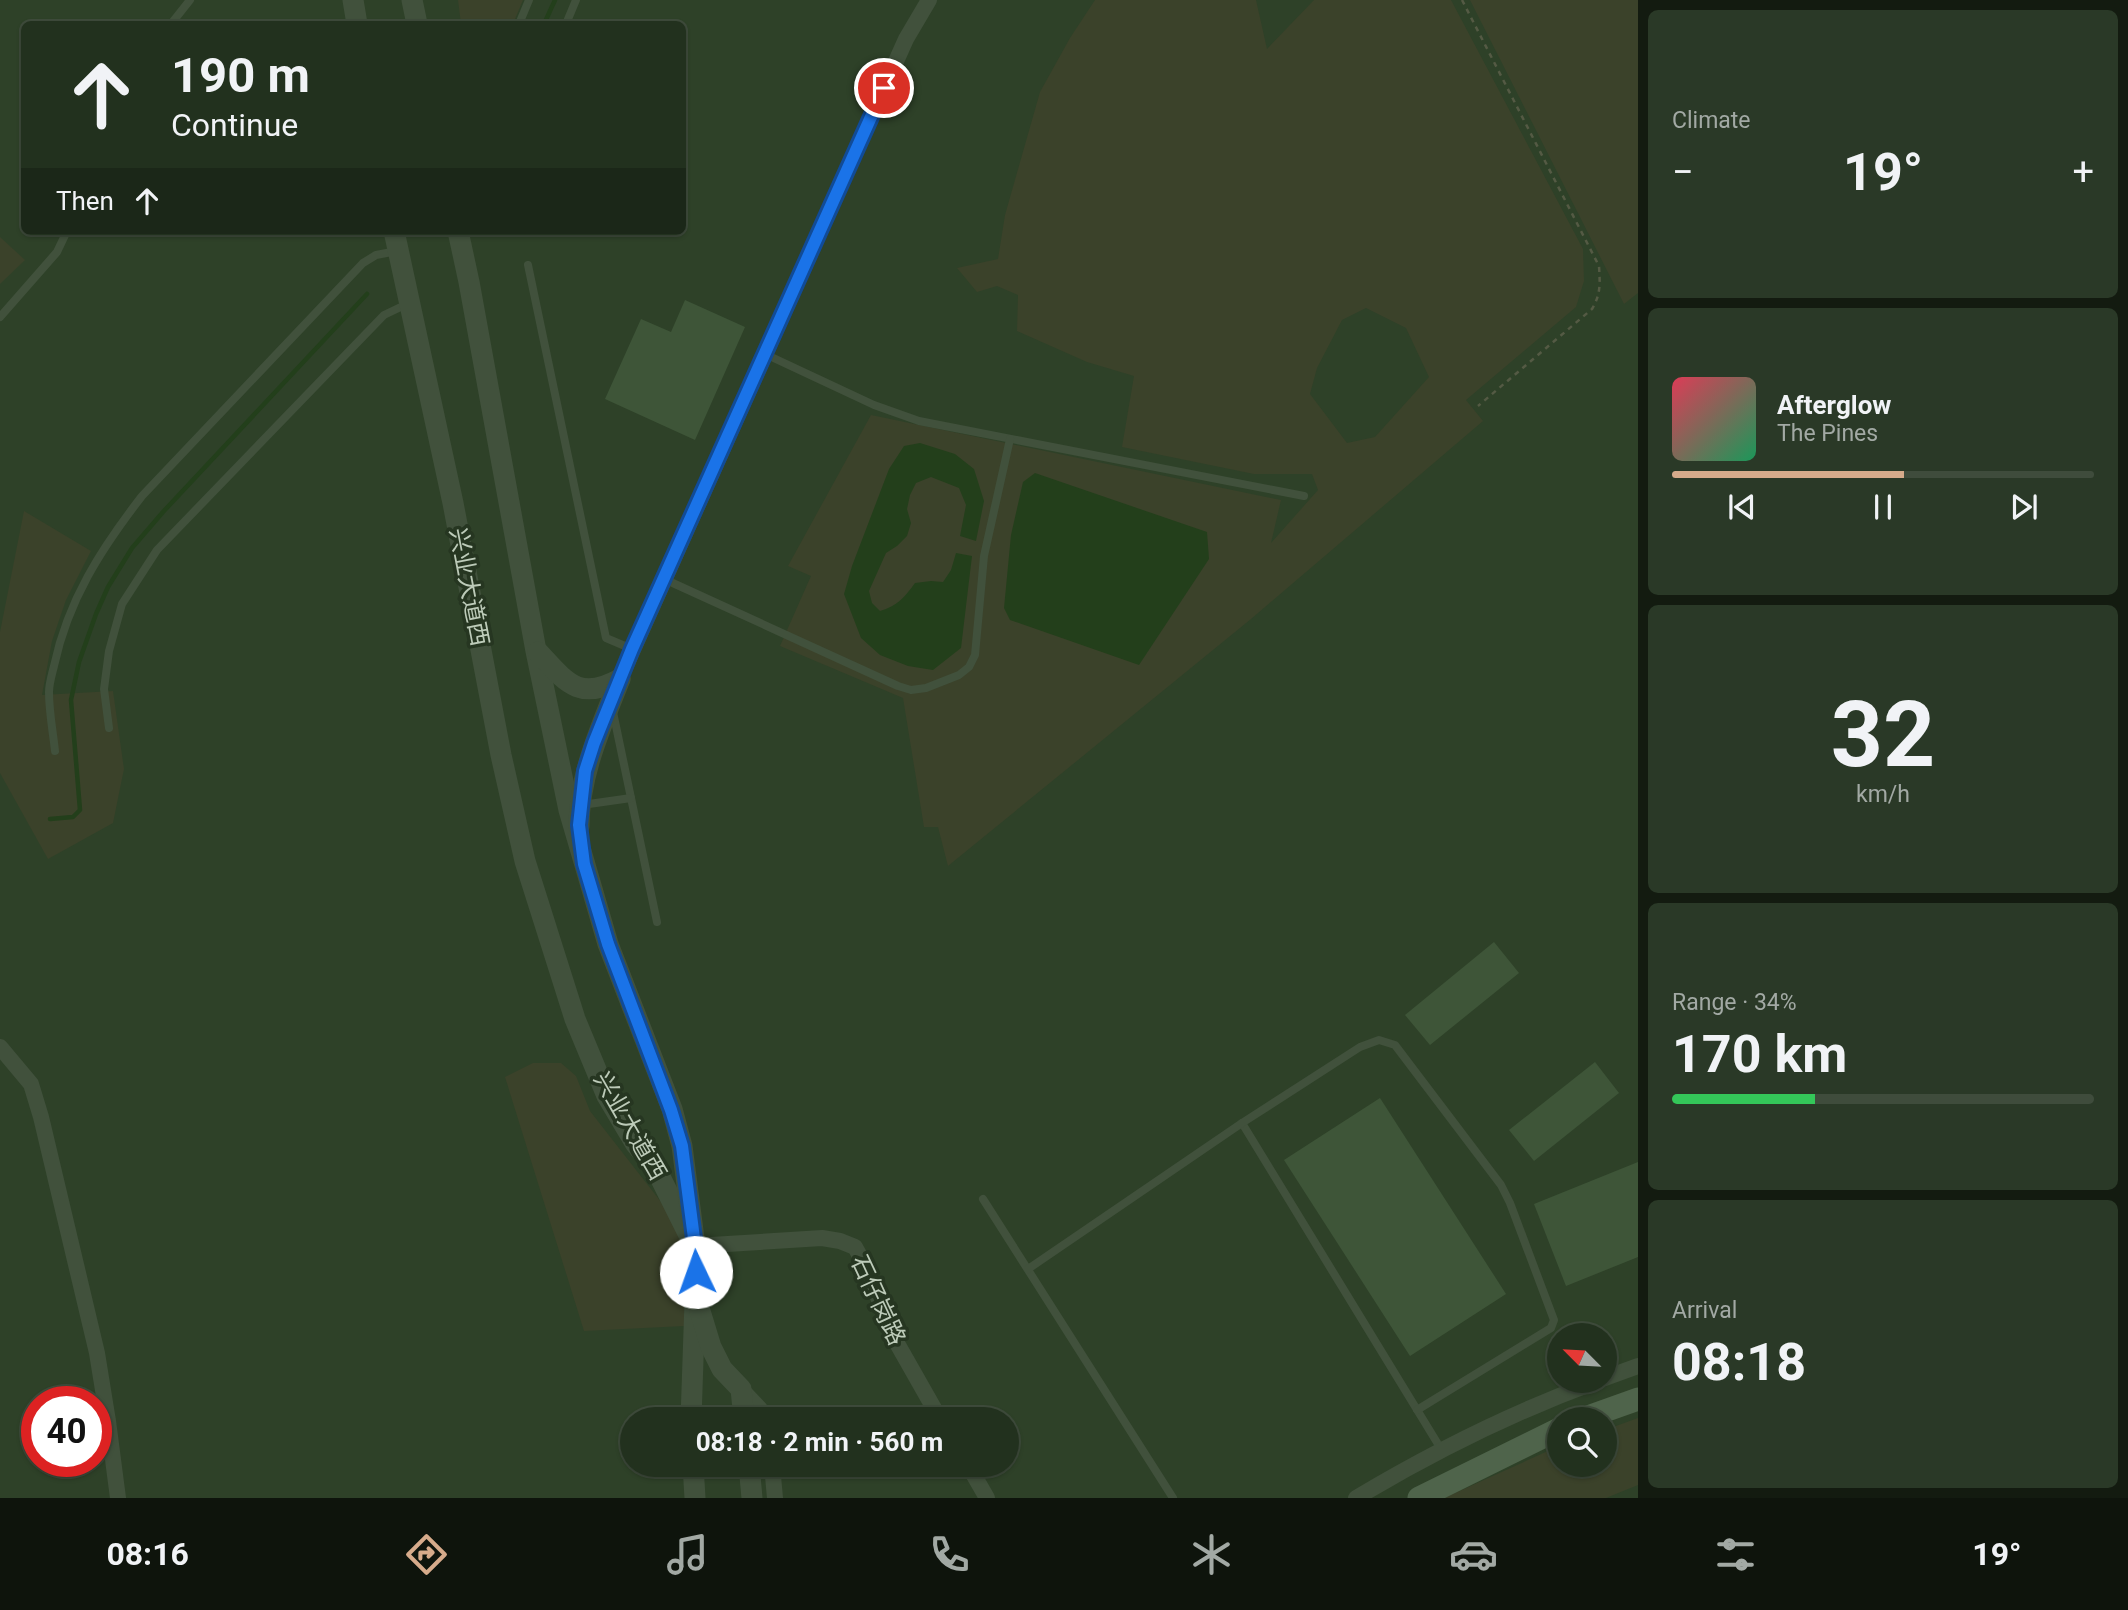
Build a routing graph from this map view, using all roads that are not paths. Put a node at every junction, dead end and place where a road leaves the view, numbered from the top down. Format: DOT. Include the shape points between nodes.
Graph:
graph roads {
  1 [pos="190,0"];
  2 [pos="353,0"];
  3 [pos="412,0"];
  4 [pos="529,0"];
  5 [pos="576,0"];
  6 [pos="929,0"];
  7 [pos="173,21"];
  8 [pos="356,21"];
  9 [pos="416,21"];
  10 [pos="520,21"];
  11 [pos="567,21"];
  12 [pos="65,235"];
  13 [pos="459,235"];
  14 [pos="396,241"];
  15 [pos="528,265"];
  16 [pos="409,302"];
  17 [pos="0,317"];
  18 [pos="765,354"];
  19 [pos="1010,439"];
  20 [pos="1304,496"];
  21 [pos="664,579"];
  22 [pos="632,649"];
  23 [pos="536,651"];
  24 [pos="620,679"];
  25 [pos="611,702"];
  26 [pos="109,728"];
  27 [pos="55,751"];
  28 [pos="631,798"];
  29 [pos="581,806"];
  30 [pos="584,864"];
  31 [pos="657,922"];
  32 [pos="0,1047"];
  33 [pos="1242,1123"];
  34 [pos="983,1199"];
  35 [pos="695,1246"];
  36 [pos="1028,1269"];
  37 [pos="695,1295"];
  38 [pos="1638,1366"];
  39 [pos="1617,1374"];
  40 [pos="741,1389"];
  41 [pos="1565,1393"];
  42 [pos="1638,1399"];
  43 [pos="691,1407"];
  44 [pos="743,1407"];
  45 [pos="759,1407"];
  46 [pos="933,1407"];
  47 [pos="1616,1407"];
  48 [pos="1418,1410"];
  49 [pos="1547,1435"];
  50 [pos="1441,1449"];
  51 [pos="694,1477"];
  52 [pos="750,1477"];
  53 [pos="773,1477"];
  54 [pos="975,1477"];
  55 [pos="118,1498"];
  56 [pos="695,1498"];
  57 [pos="752,1498"];
  58 [pos="775,1498"];
  59 [pos="987,1498"];
  60 [pos="1173,1498"];
  61 [pos="1356,1498"];
  62 [pos="1419,1498"];
  1 -- 7 [label="lane"];
  2 -- 8 [label="street"];
  3 -- 9 [label="street"];
  4 -- 10 [label="lane"];
  5 -- 11 [label="lane"];
  6 -- 18 [label="street" via="906,39"];
  12 -- 17 [label="lane" via="57,252"];
  13 -- 23 [label="street, 兴业大道西"];
  14 -- 16 [label="street, 兴业大道西"];
  14 -- 27 [label="lane" via="363,263 142,496 92,565 58,648 49,691"];
  15 -- 22 [label="lane" via="606,638"];
  16 -- 26 [label="lane" via="384,315 157,550 122,604 109,651 104,689"];
  16 -- 35 [label="street, 兴业大道西" via="501,755 539,911 575,1020 607,1096 657,1171"];
  18 -- 19 [label="lane" via="919,421"];
  18 -- 21 [label="street"];
  19 -- 20 [label="lane"];
  19 -- 21 [label="lane" via="984,556 975,654 969,667 958,675 926,688 898,686"];
  21 -- 22 [label="street"];
  22 -- 24 [label="street"];
  23 -- 24 [label="street" via="577,687 591,691"];
  23 -- 30 [label="street, 兴业大道西"];
  24 -- 25 [label="street"];
  25 -- 28 [label="lane"];
  25 -- 29 [label="street" via="585,771"];
  28 -- 29 [label="lane"];
  28 -- 31 [label="lane"];
  29 -- 30 [label="street"];
  30 -- 35 [label="street, 兴业大道西" via="608,944 682,1146"];
  32 -- 55 [label="street" via="31,1084 41,1116 97,1353"];
  33 -- 36 [label="lane"];
  33 -- 48 [label="lane"];
  33 -- 48 [label="lane" via="1360,1047 1379,1040 1395,1045 1501,1185 1554,1320 1550,1328"];
  34 -- 36 [label="lane"];
  35 -- 37 [label="street"];
  35 -- 46 [label="street, 石仔岗路" via="822,1238 855,1247 894,1338"];
  36 -- 60 [label="lane"];
  37 -- 40 [label="street" via="711,1347 722,1369"];
  37 -- 43 [label="street"];
  38 -- 39 [label="street"];
  40 -- 44 [label="street"];
  40 -- 45 [label="street"];
  41 -- 50 [label="street"];
  42 -- 47 [label="main road"];
  48 -- 50 [label="lane"];
  49 -- 62 [label="main road"];
  50 -- 61 [label="street"];
  51 -- 56 [label="street"];
  52 -- 57 [label="street"];
  53 -- 58 [label="street"];
  54 -- 59 [label="street"];
}
